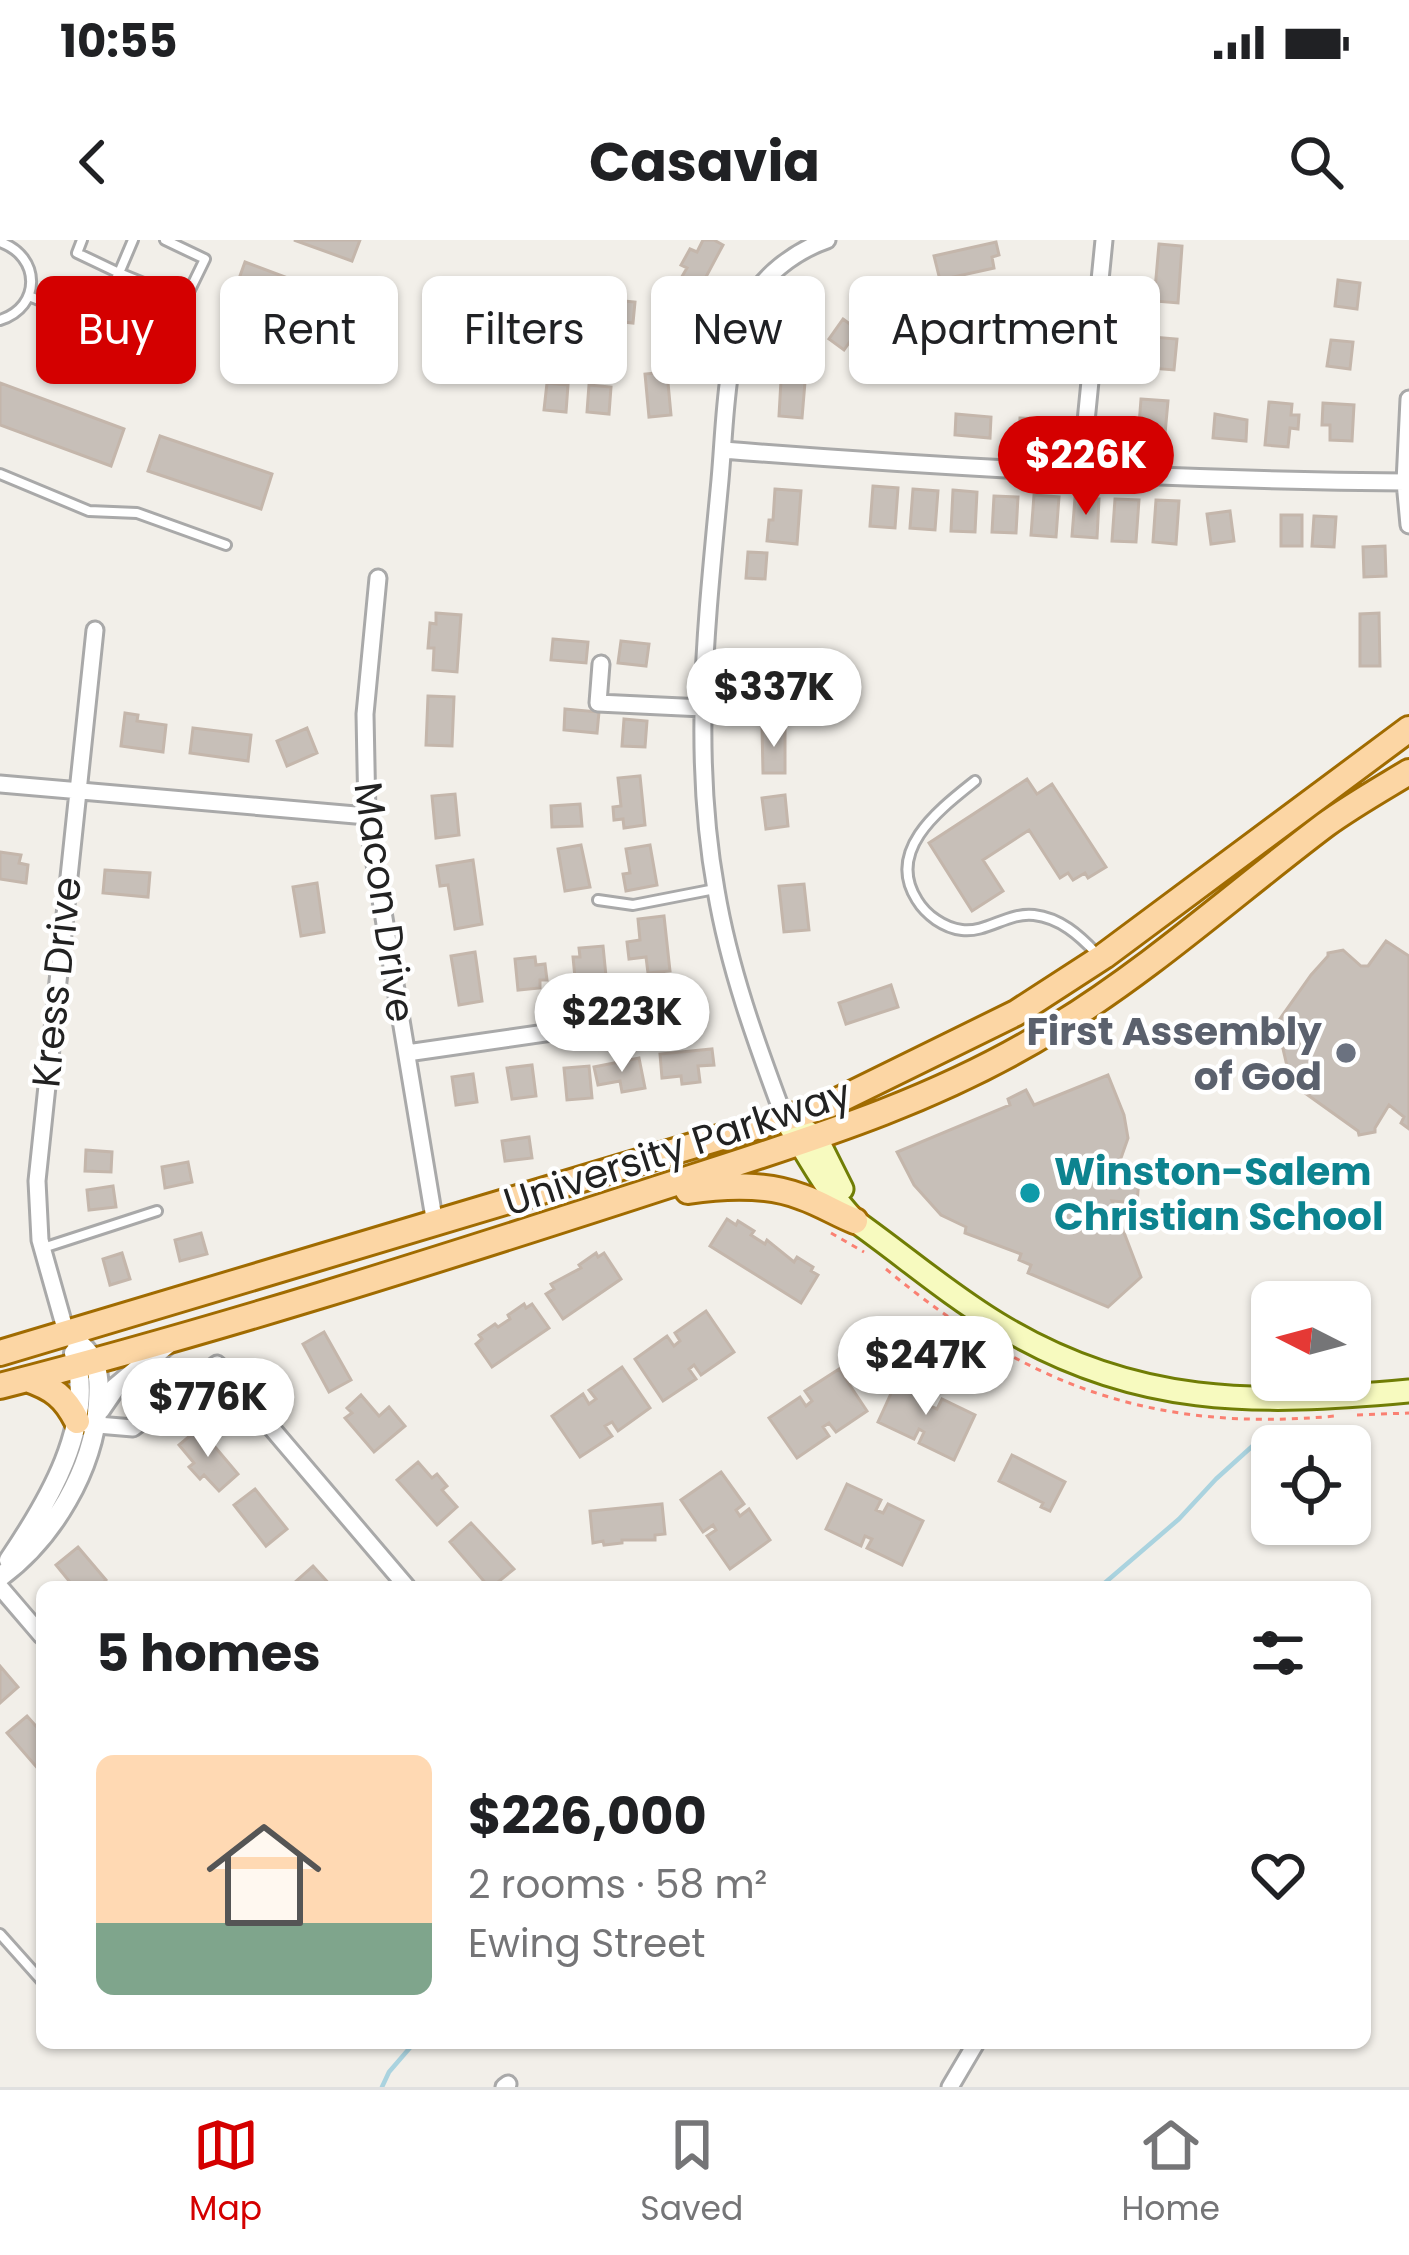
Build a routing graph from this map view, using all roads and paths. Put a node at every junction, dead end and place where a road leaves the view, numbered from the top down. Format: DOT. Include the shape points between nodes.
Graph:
graph roads {
  1 [pos="82,240"];
  2 [pos="133,240"];
  3 [pos="165,240"];
  4 [pos="827,240"];
  5 [pos="1104,240"];
  6 [pos="0,242"];
  7 [pos="118,273"];
  8 [pos="28,296"];
  9 [pos="0,320"];
  10 [pos="1409,399"];
  11 [pos="723,450"];
  12 [pos="1081,472"];
  13 [pos="0,474"];
  14 [pos="1406,476"];
  15 [pos="1409,525"];
  16 [pos="226,545"];
  17 [pos="378,578"];
  18 [pos="95,630"];
  19 [pos="602,664"];
  20 [pos="703,707"];
  21 [pos="1409,729"];
  22 [pos="1409,772"];
  23 [pos="975,781"];
  24 [pos="0,784"];
  25 [pos="77,791"];
  26 [pos="367,816"];
  27 [pos="716,889"];
  28 [pos="598,900"];
  29 [pos="1100,959"];
  30 [pos="628,1021"];
  31 [pos="406,1053"];
  32 [pos="784,1117"];
  33 [pos="808,1140"];
  34 [pos="650,1191"];
  35 [pos="157,1211"];
  36 [pos="855,1221"];
  37 [pos="435,1224"];
  38 [pos="889,1245"];
  39 [pos="42,1248"];
  40 [pos="66,1332"];
  41 [pos="174,1339"];
  42 [pos="0,1352"];
  43 [pos="86,1364"];
  44 [pos="27,1379"];
  45 [pos="0,1386"];
  46 [pos="1409,1391"];
  47 [pos="90,1420"];
  48 [pos="0,1576"];
  49 [pos="402,1581"];
  50 [pos="0,1587"];
  51 [pos="36,1629"];
  52 [pos="0,1934"];
  53 [pos="36,1974"];
  54 [pos="972,2049"];
  55 [pos="950,2087"];
  1 -- 7 [label="lane" via="77,253"];
  2 -- 7 [label="lane"];
  3 -- 7 [label="lane" via="205,259 184,300"];
  4 -- 11 [label="street" via="767,277 747,307 730,367"];
  5 -- 12 [label="street"];
  6 -- 8 [label="lane" via="26,261"];
  7 -- 8 [label="lane" via="107,297 86,313"];
  8 -- 9 [label="lane"];
  10 -- 14 [label="street"];
  11 -- 12 [label="street"];
  11 -- 20 [label="street"];
  12 -- 14 [label="street" via="1276,481"];
  13 -- 16 [label="lane" via="89,511 137,513"];
  14 -- 15 [label="street"];
  17 -- 26 [label="street, Macon Drive" via="365,714"];
  18 -- 25 [label="street, Kress Drive"];
  19 -- 20 [label="street" via="598,703"];
  20 -- 27 [label="street"];
  21 -- 29 [label="main road, University Parkway"];
  22 -- 33 [label="main road, University Parkway" via="1328,823 1058,1027 941,1088"];
  23 -- 29 [label="lane" via="942,806 912,846 908,880 918,902 958,929 1039,916 1073,931"];
  24 -- 25 [label="street"];
  25 -- 26 [label="street"];
  25 -- 39 [label="street, Kress Drive" via="37,1181"];
  26 -- 31 [label="street, Macon Drive"];
  27 -- 28 [label="lane" via="633,904"];
  27 -- 32 [label="street" via="733,970"];
  29 -- 32 [label="main road, University Parkway" via="931,1057 830,1105"];
  30 -- 31 [label="street"];
  31 -- 37 [label="street, Macon Drive"];
  32 -- 33 [label="main road"];
  32 -- 37 [label="main road, University Parkway"];
  33 -- 34 [label="main road, University Parkway"];
  33 -- 36 [label="main road" via="811,1165"];
  33 -- 38 [label="main road"];
  34 -- 36 [label="main road" via="772,1188"];
  34 -- 41 [label="main road, University Parkway"];
  35 -- 39 [label="lane"];
  36 -- 38 [label="main road"];
  37 -- 40 [label="main road, University Parkway"];
  38 -- 46 [label="main road" via="1012,1332 1135,1384 1271,1400"];
  39 -- 40 [label="street, Kress Drive"];
  40 -- 42 [label="main road, University Parkway"];
  40 -- 43 [label="street"];
  41 -- 43 [label="main road, University Parkway"];
  41 -- 47 [label="street"];
  43 -- 44 [label="main road, University Parkway"];
  43 -- 47 [label="street"];
  44 -- 45 [label="main road, University Parkway"];
  44 -- 47 [label="main road"];
  47 -- 48 [label="street"];
  47 -- 49 [label="street" via="134,1428 217,1364"];
  50 -- 51 [label="street"];
  52 -- 53 [label="lane"];
  54 -- 55 [label="street"];
}
